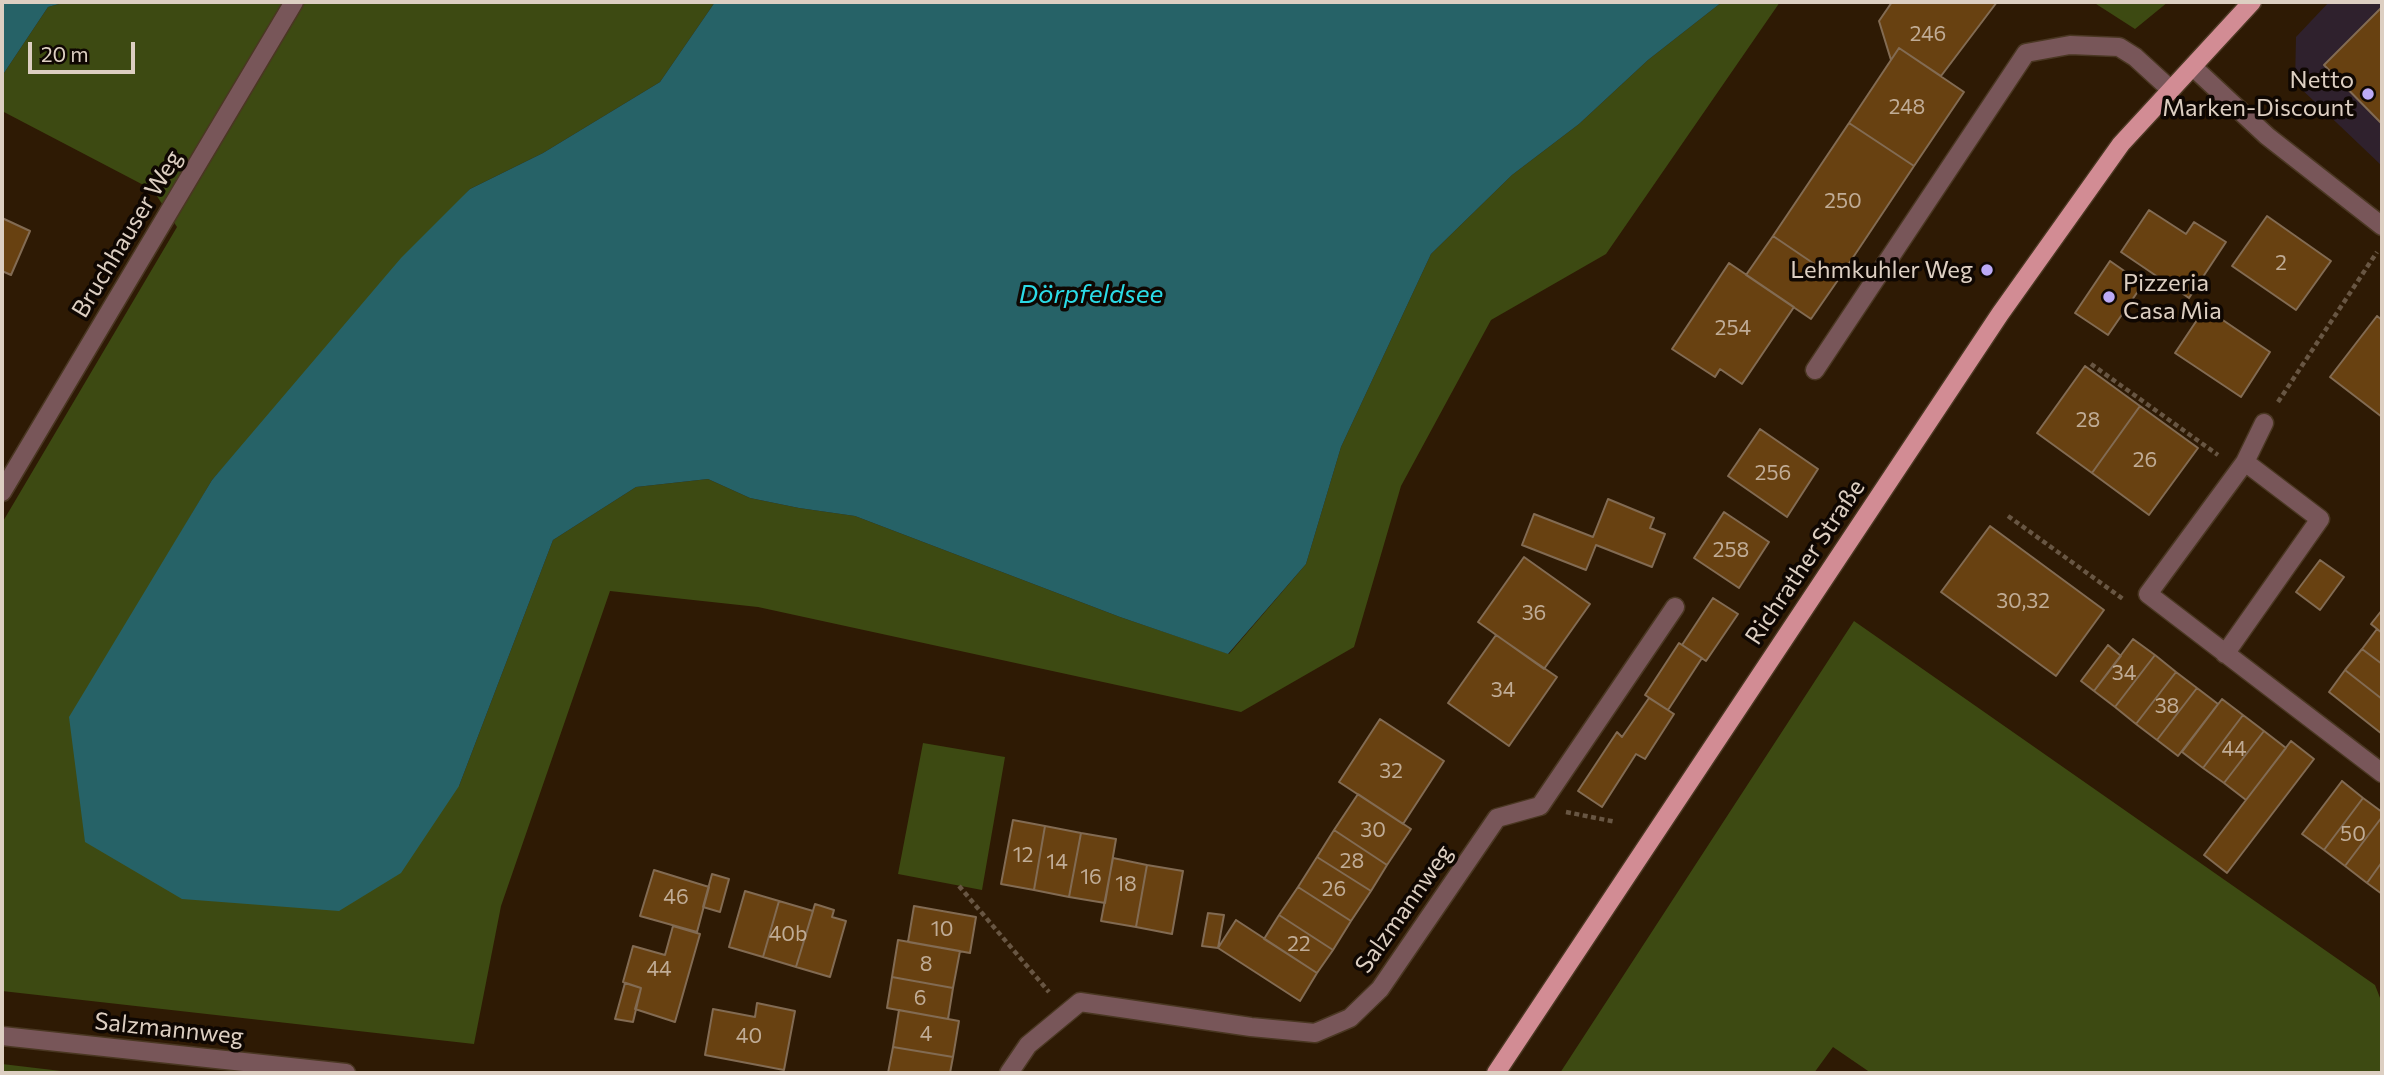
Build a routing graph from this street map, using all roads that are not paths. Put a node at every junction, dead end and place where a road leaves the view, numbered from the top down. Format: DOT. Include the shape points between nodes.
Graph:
graph roads {
  1 [pos="294,2"];
  2 [pos="2252,2"];
  3 [pos="2193,67"];
  4 [pos="2170,89"];
  5 [pos="2382,226"];
  6 [pos="1815,370"];
  7 [pos="2264,423"];
  8 [pos="2242,466"];
  9 [pos="2,492"];
  10 [pos="1675,607"];
  11 [pos="2225,654"];
  12 [pos="2382,773"];
  13 [pos="2,1036"];
  14 [pos="336,1073"];
  15 [pos="1009,1073"];
  16 [pos="1496,1073"];
  1 -- 9 [label="street, Bruchhauser Weg"];
  2 -- 3 [label="main road, Richrather Straße"];
  3 -- 4 [label="main road, Richrather Straße"];
  3 -- 5 [label="street" via="2266,136"];
  4 -- 6 [label="street" via="2119,47 2070,45 2026,53"];
  4 -- 16 [label="main road, Richrather Straße" via="2121,144 2000,314"];
  7 -- 8 [label="street"];
  8 -- 11 [label="street" via="2148,594"];
  8 -- 11 [label="street" via="2320,519"];
  10 -- 15 [label="street, Salzmannweg" via="1540,806 1497,818 1381,989 1350,1018 1315,1033 1080,1002 1028,1045"];
  11 -- 12 [label="street"];
  13 -- 14 [label="street, Salzmannweg"];
}
